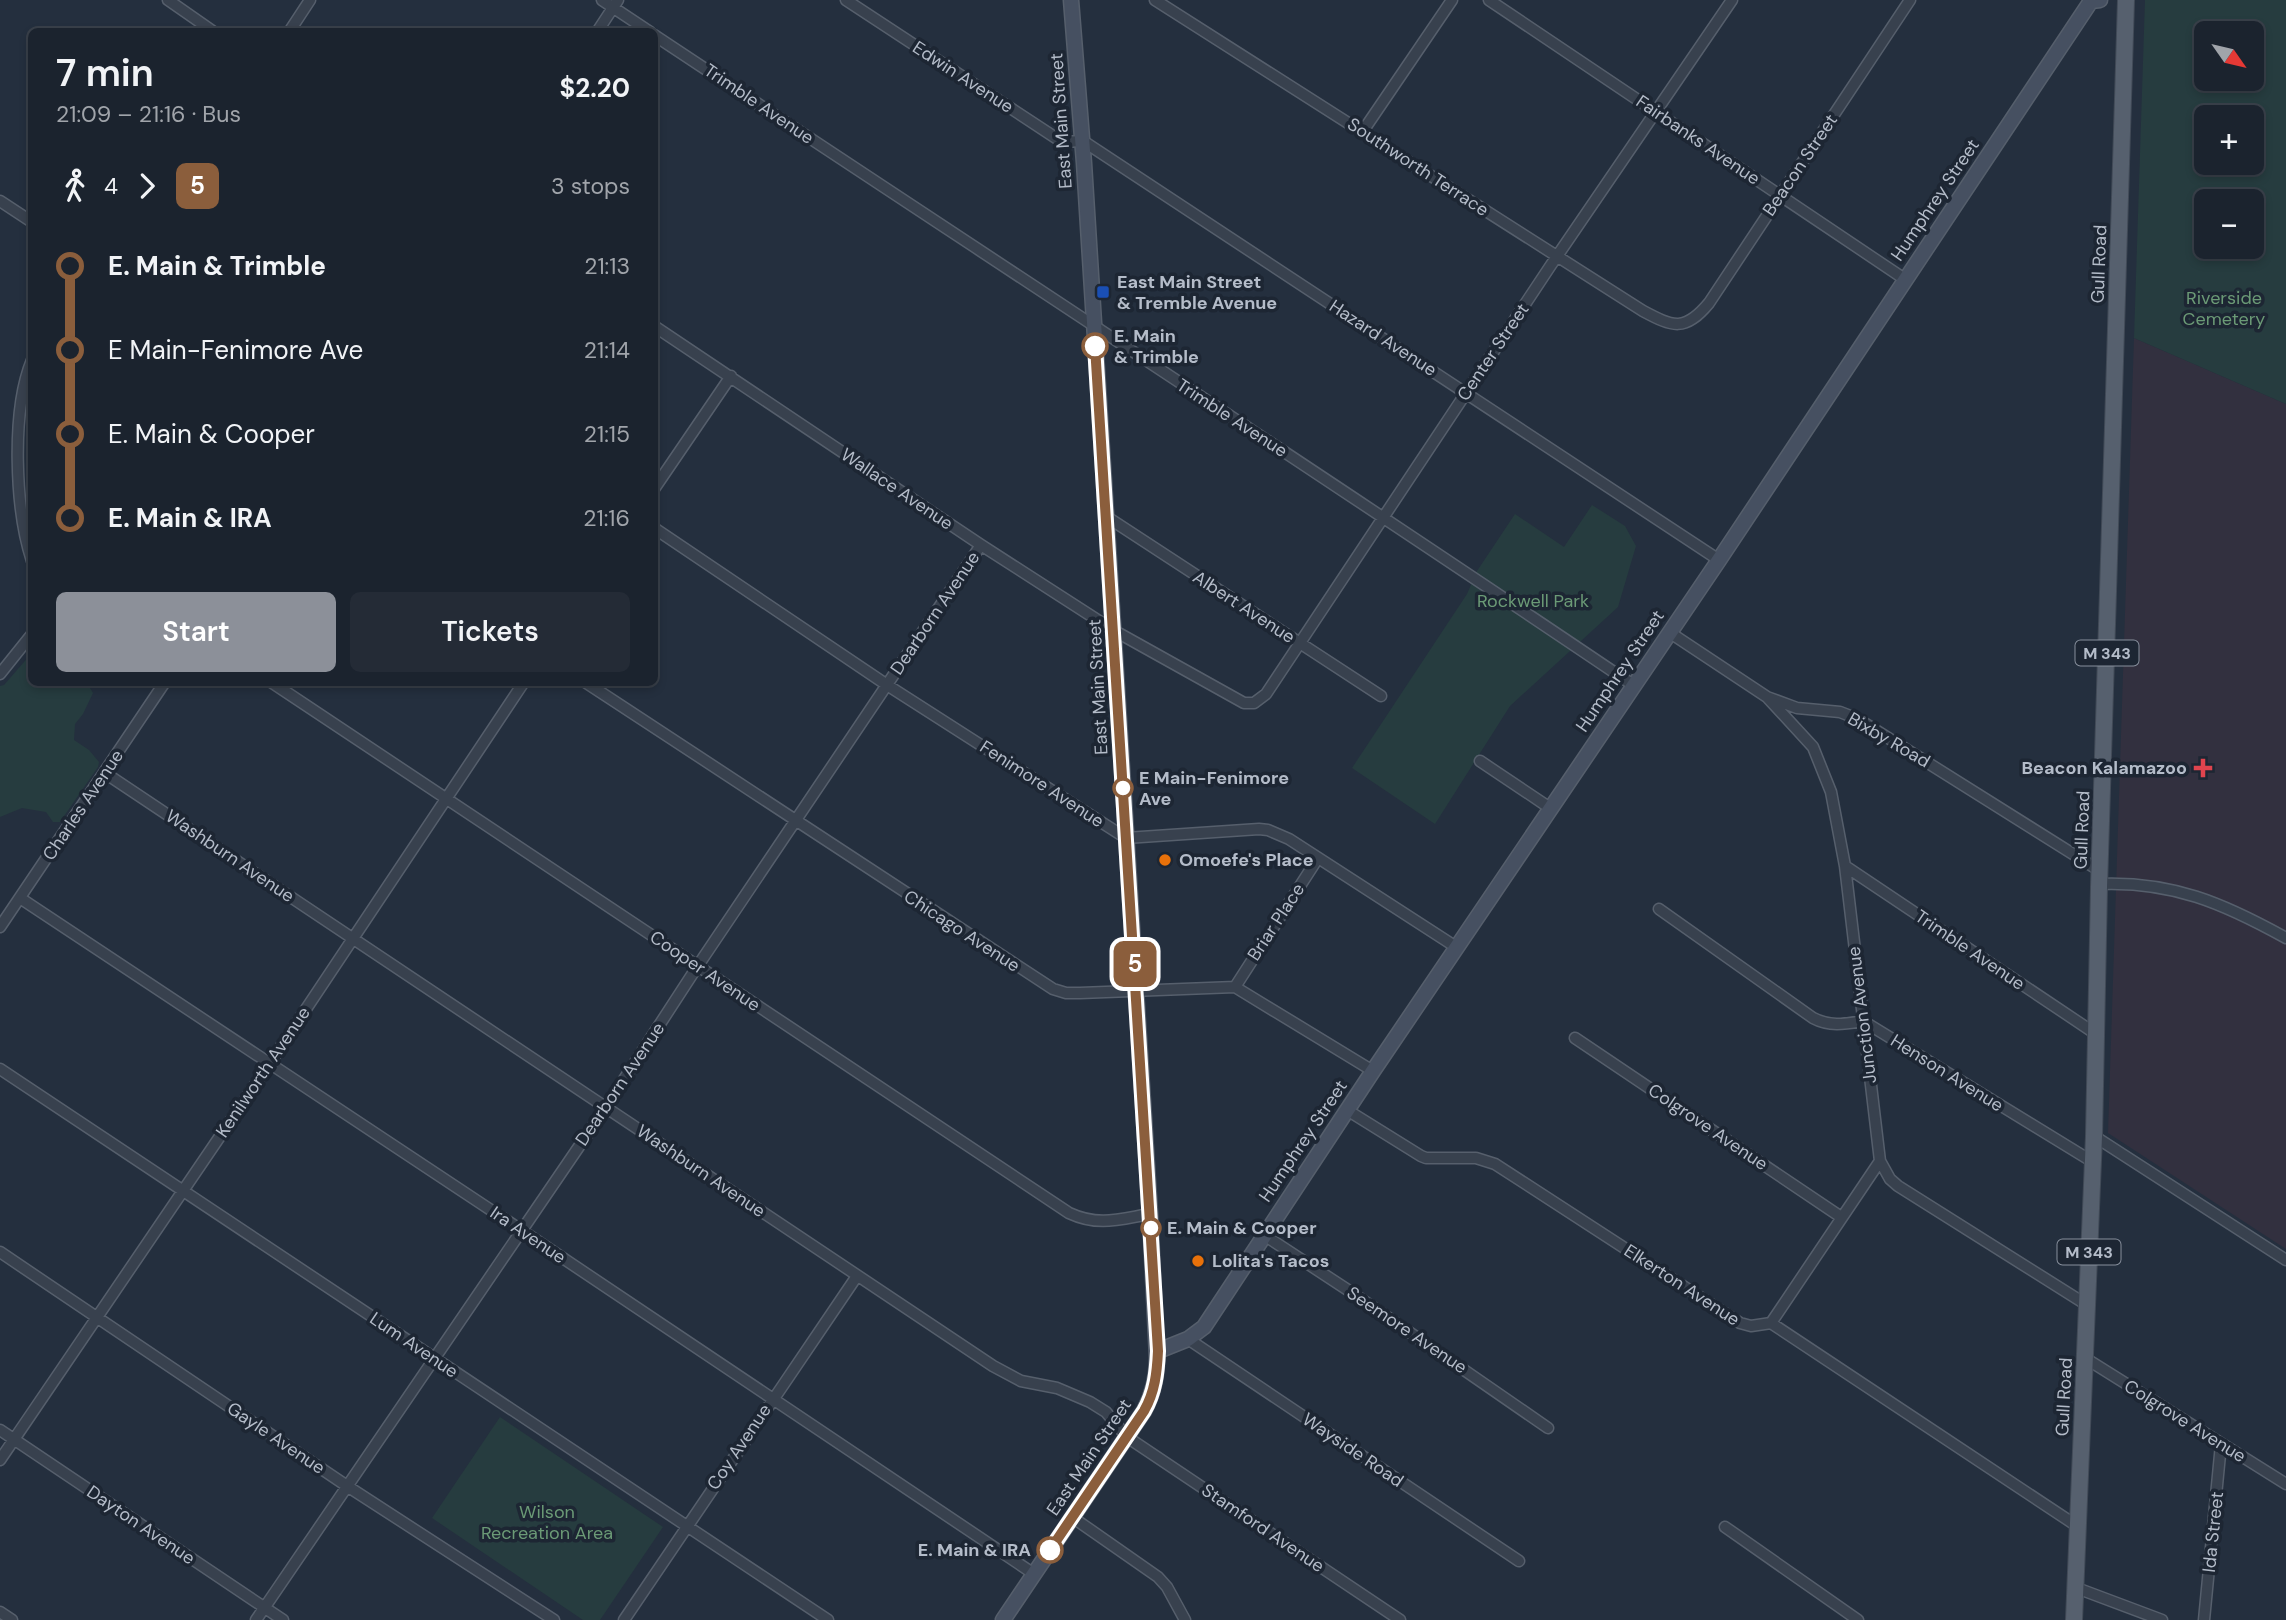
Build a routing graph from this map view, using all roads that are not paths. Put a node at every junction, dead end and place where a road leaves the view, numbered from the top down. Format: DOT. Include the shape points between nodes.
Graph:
graph roads {
  1 [pos="168,0"];
  2 [pos="310,0"];
  3 [pos="602,0"];
  4 [pos="846,0"];
  5 [pos="1071,0"];
  6 [pos="1155,0"];
  7 [pos="1452,0"];
  8 [pos="1489,0"];
  9 [pos="1732,0"];
  10 [pos="1910,0"];
  11 [pos="2093,0"];
  12 [pos="2126,0"];
  13 [pos="616,4"];
  14 [pos="208,28"];
  15 [pos="292,28"];
  16 [pos="600,28"];
  17 [pos="645,28"];
  18 [pos="658,38"];
  19 [pos="1656,111"];
  20 [pos="1363,131"];
  21 [pos="1083,141"];
  22 [pos="1779,196"];
  23 [pos="0,201"];
  24 [pos="28,219"];
  25 [pos="1557,257"];
  26 [pos="1906,280"];
  27 [pos="1685,324"];
  28 [pos="1094,327"];
  29 [pos="658,329"];
  30 [pos="28,373"];
  31 [pos="731,376"];
  32 [pos="1466,393"];
  33 [pos="658,483"];
  34 [pos="1107,517"];
  35 [pos="1384,517"];
  36 [pos="658,531"];
  37 [pos="28,541"];
  38 [pos="981,545"];
  39 [pos="1719,560"];
  40 [pos="1113,630"];
  41 [pos="1669,632"];
  42 [pos="28,639"];
  43 [pos="1299,644"];
  44 [pos="0,674"];
  45 [pos="887,685"];
  46 [pos="1633,685"];
  47 [pos="162,686"];
  48 [pos="277,686"];
  49 [pos="521,686"];
  50 [pos="591,686"];
  51 [pos="1381,696"];
  52 [pos="1768,697"];
  53 [pos="1254,703"];
  54 [pos="1480,761"];
  55 [pos="105,773"];
  56 [pos="447,799"];
  57 [pos="1550,808"];
  58 [pos="796,822"];
  59 [pos="1126,838"];
  60 [pos="1318,858"];
  61 [pos="1845,866"];
  62 [pos="2100,878"];
  63 [pos="20,898"];
  64 [pos="1659,909"];
  65 [pos="0,927"];
  66 [pos="353,938"];
  67 [pos="2286,938"];
  68 [pos="1456,947"];
  69 [pos="698,967"];
  70 [pos="1235,987"];
  71 [pos="1136,992"];
  72 [pos="1863,1021"];
  73 [pos="2096,1034"];
  74 [pos="1576,1038"];
  75 [pos="269,1064"];
  76 [pos="0,1069"];
  77 [pos="1373,1071"];
  78 [pos="606,1107"];
  79 [pos="1347,1110"];
  80 [pos="2094,1136"];
  81 [pos="1880,1161"];
  82 [pos="2093,1162"];
  83 [pos="183,1190"];
  84 [pos="1150,1214"];
  85 [pos="1842,1217"];
  86 [pos="521,1230"];
  87 [pos="1264,1235"];
  88 [pos="0,1252"];
  89 [pos="2286,1260"];
  90 [pos="857,1276"];
  91 [pos="2087,1306"];
  92 [pos="98,1317"];
  93 [pos="1771,1322"];
  94 [pos="1188,1339"];
  95 [pos="1158,1351"];
  96 [pos="433,1358"];
  97 [pos="2085,1358"];
  98 [pos="772,1399"];
  99 [pos="1548,1428"];
  100 [pos="0,1430"];
  101 [pos="1127,1437"];
  102 [pos="14,1439"];
  103 [pos="2221,1444"];
  104 [pos="0,1460"];
  105 [pos="2286,1485"];
  106 [pos="347,1486"];
  107 [pos="1072,1517"];
  108 [pos="686,1526"];
  109 [pos="2077,1526"];
  110 [pos="1725,1527"];
  111 [pos="1519,1561"];
  112 [pos="1034,1574"];
  113 [pos="2074,1587"];
  114 [pos="264,1608"];
  115 [pos="0,1612"];
  116 [pos="12,1620"];
  117 [pos="256,1620"];
  118 [pos="283,1620"];
  119 [pos="554,1620"];
  120 [pos="624,1620"];
  121 [pos="828,1620"];
  122 [pos="1003,1620"];
  123 [pos="1185,1620"];
  124 [pos="1400,1620"];
  125 [pos="1858,1620"];
  126 [pos="2074,1620"];
  127 [pos="2161,1620"];
  128 [pos="2204,1620"];
  1 -- 14 [label="street"];
  2 -- 15 [label="street"];
  3 -- 13 [label="street"];
  4 -- 21 [label="street, Edwin Avenue" via="1062,142"];
  5 -- 21 [label="street, East Main Street"];
  6 -- 20 [label="street, Southworth Terrace"];
  7 -- 20 [label="street"];
  8 -- 19 [label="street, Fairbanks Avenue"];
  9 -- 19 [label="street, Center Street"];
  10 -- 22 [label="street, Beacon Street"];
  11 -- 26 [label="street, Humphrey Street"];
  12 -- 62 [label="main road, Gull Road / M 343"];
  13 -- 16 [label="street"];
  13 -- 17 [label="street"];
  18 -- 28 [label="street, Trimble Avenue"];
  19 -- 22 [label="street, Fairbanks Avenue"];
  19 -- 25 [label="street, Center Street"];
  20 -- 25 [label="street, Southworth Terrace"];
  21 -- 28 [label="street, East Main Street"];
  21 -- 32 [label="street, Hazard Avenue"];
  22 -- 26 [label="street, Fairbanks Avenue"];
  22 -- 27 [label="street, Beacon Street" via="1709,303"];
  23 -- 24 [label="street"];
  25 -- 27 [label="street, Southworth Terrace" via="1658,319"];
  25 -- 32 [label="street, Center Street"];
  26 -- 39 [label="street, Humphrey Street"];
  28 -- 34 [label="street, East Main Street"];
  28 -- 35 [label="street, Trimble Avenue"];
  29 -- 31 [label="street, Wallace Avenue"];
  30 -- 37 [label="street" via="19,423 22,511"];
  31 -- 33 [label="street"];
  31 -- 38 [label="street, Wallace Avenue"];
  32 -- 35 [label="street, Center Street"];
  32 -- 39 [label="street, Hazard Avenue"];
  34 -- 40 [label="street, East Main Street"];
  34 -- 43 [label="street, Albert Avenue"];
  35 -- 43 [label="street, Center Street"];
  35 -- 46 [label="street, Trimble Avenue"];
  36 -- 45 [label="street, Fenimore Avenue"];
  38 -- 40 [label="street, Wallace Avenue"];
  38 -- 45 [label="street, Dearborn Avenue"];
  39 -- 41 [label="street, Humphrey Street"];
  40 -- 53 [label="street, Wallace Avenue" via="1244,703"];
  40 -- 59 [label="street, East Main Street"];
  41 -- 46 [label="street, Humphrey Street"];
  41 -- 52 [label="street, Bixby Road"];
  42 -- 44 [label="street"];
  43 -- 51 [label="street, Albert Avenue"];
  43 -- 53 [label="street, Center Street" via="1266,694"];
  45 -- 58 [label="street, Dearborn Avenue"];
  45 -- 59 [label="street, Fenimore Avenue"];
  46 -- 57 [label="street, Humphrey Street"];
  47 -- 55 [label="street, Charles Avenue"];
  48 -- 56 [label="street, Cooper Avenue"];
  49 -- 56 [label="street, Kenilworth Avenue"];
  50 -- 58 [label="street, Chicago Avenue"];
  52 -- 61 [label="street, Junction Avenue" via="1813,747 1831,792"];
  52 -- 62 [label="street, Bixby Road" via="1797,708 1840,712 1858,719"];
  54 -- 57 [label="street"];
  55 -- 63 [label="street, Charles Avenue"];
  55 -- 66 [label="street, Washburn Avenue"];
  56 -- 66 [label="street, Kenilworth Avenue"];
  56 -- 69 [label="street, Cooper Avenue"];
  57 -- 68 [label="street, Humphrey Street"];
  58 -- 69 [label="street, Dearborn Avenue"];
  58 -- 71 [label="street, Chicago Avenue" via="1053,989 1066,993"];
  59 -- 60 [label="street" via="1259,829 1289,839"];
  59 -- 71 [label="street, East Main Street"];
  60 -- 68 [label="street"];
  60 -- 70 [label="street, Briar Place"];
  61 -- 72 [label="street, Junction Avenue"];
  61 -- 73 [label="street, Trimble Avenue"];
  62 -- 67 [label="street" via="2171,889 2225,906"];
  62 -- 73 [label="main road, Gull Road / M 343"];
  63 -- 65 [label="street, Charles Avenue"];
  63 -- 75 [label="street, Ira Avenue"];
  64 -- 72 [label="street" via="1822,1023"];
  66 -- 75 [label="street, Kenilworth Avenue"];
  66 -- 78 [label="street, Washburn Avenue"];
  68 -- 77 [label="street, Humphrey Street"];
  69 -- 78 [label="street, Dearborn Avenue"];
  69 -- 84 [label="street, Cooper Avenue" via="1069,1213 1104,1222"];
  70 -- 71 [label="street, Chicago Avenue"];
  70 -- 77 [label="street"];
  71 -- 84 [label="street, East Main Street"];
  72 -- 81 [label="street, Junction Avenue"];
  72 -- 82 [label="street, Henson Avenue"];
  73 -- 80 [label="main road, Gull Road / M 343"];
  74 -- 85 [label="street, Colgrove Avenue"];
  75 -- 83 [label="street, Kenilworth Avenue"];
  75 -- 86 [label="street, Ira Avenue"];
  76 -- 83 [label="street, Lum Avenue"];
  77 -- 79 [label="street, Humphrey Street"];
  78 -- 86 [label="street, Dearborn Avenue"];
  78 -- 90 [label="street, Washburn Avenue"];
  79 -- 87 [label="street, Humphrey Street"];
  79 -- 93 [label="street, Elkerton Avenue" via="1420,1156 1476,1158 1495,1164 1740,1323"];
  80 -- 82 [label="main road, Gull Road / M 343"];
  80 -- 89 [label="street"];
  81 -- 85 [label="street"];
  81 -- 91 [label="street" via="1898,1186"];
  82 -- 91 [label="main road, Gull Road / M 343"];
  83 -- 92 [label="street, Kenilworth Avenue"];
  83 -- 96 [label="street, Lum Avenue"];
  84 -- 95 [label="street, East Main Street"];
  85 -- 93 [label="street"];
  86 -- 96 [label="street, Dearborn Avenue"];
  86 -- 98 [label="street, Ira Avenue"];
  87 -- 94 [label="street, Humphrey Street" via="1203,1328"];
  87 -- 99 [label="street, Seemore Avenue"];
  88 -- 92 [label="street, Gayle Avenue"];
  90 -- 98 [label="street, Coy Avenue"];
  90 -- 101 [label="street, Washburn Avenue" via="993,1366 1021,1381 1057,1388 1090,1402 1106,1412"];
  91 -- 97 [label="main road, Gull Road / M 343"];
  92 -- 102 [label="street, Kenilworth Avenue"];
  92 -- 106 [label="street, Gayle Avenue"];
  93 -- 109 [label="street"];
  94 -- 95 [label="street, Humphrey Street"];
  94 -- 111 [label="street, Wayside Road"];
  95 -- 101 [label="street, East Main Street" via="1149,1402"];
  96 -- 106 [label="street, Dearborn Avenue"];
  96 -- 108 [label="street, Lum Avenue"];
  97 -- 103 [label="street, Colgrove Avenue"];
  97 -- 109 [label="main road, Gull Road / M 343"];
  98 -- 108 [label="street, Coy Avenue"];
  98 -- 112 [label="street, Ira Avenue"];
  100 -- 102 [label="street, Dayton Avenue"];
  101 -- 107 [label="street, East Main Street"];
  101 -- 124 [label="street, Stamford Avenue"];
  102 -- 104 [label="street, Kenilworth Avenue"];
  102 -- 114 [label="street, Dayton Avenue"];
  103 -- 105 [label="street, Colgrove Avenue"];
  103 -- 128 [label="street, Ida Street"];
  106 -- 114 [label="street, Dearborn Avenue"];
  106 -- 119 [label="street, Gayle Avenue"];
  107 -- 112 [label="street, East Main Street"];
  107 -- 123 [label="street" via="1158,1577"];
  108 -- 120 [label="street, Coy Avenue"];
  108 -- 121 [label="street, Lum Avenue"];
  109 -- 113 [label="main road, Gull Road / M 343"];
  110 -- 125 [label="street"];
  112 -- 122 [label="street, East Main Street"];
  113 -- 126 [label="main road, Gull Road / M 343"];
  113 -- 127 [label="street"];
  114 -- 117 [label="street, Dearborn Avenue"];
  114 -- 118 [label="street, Dayton Avenue"];
  115 -- 116 [label="street"];
}
